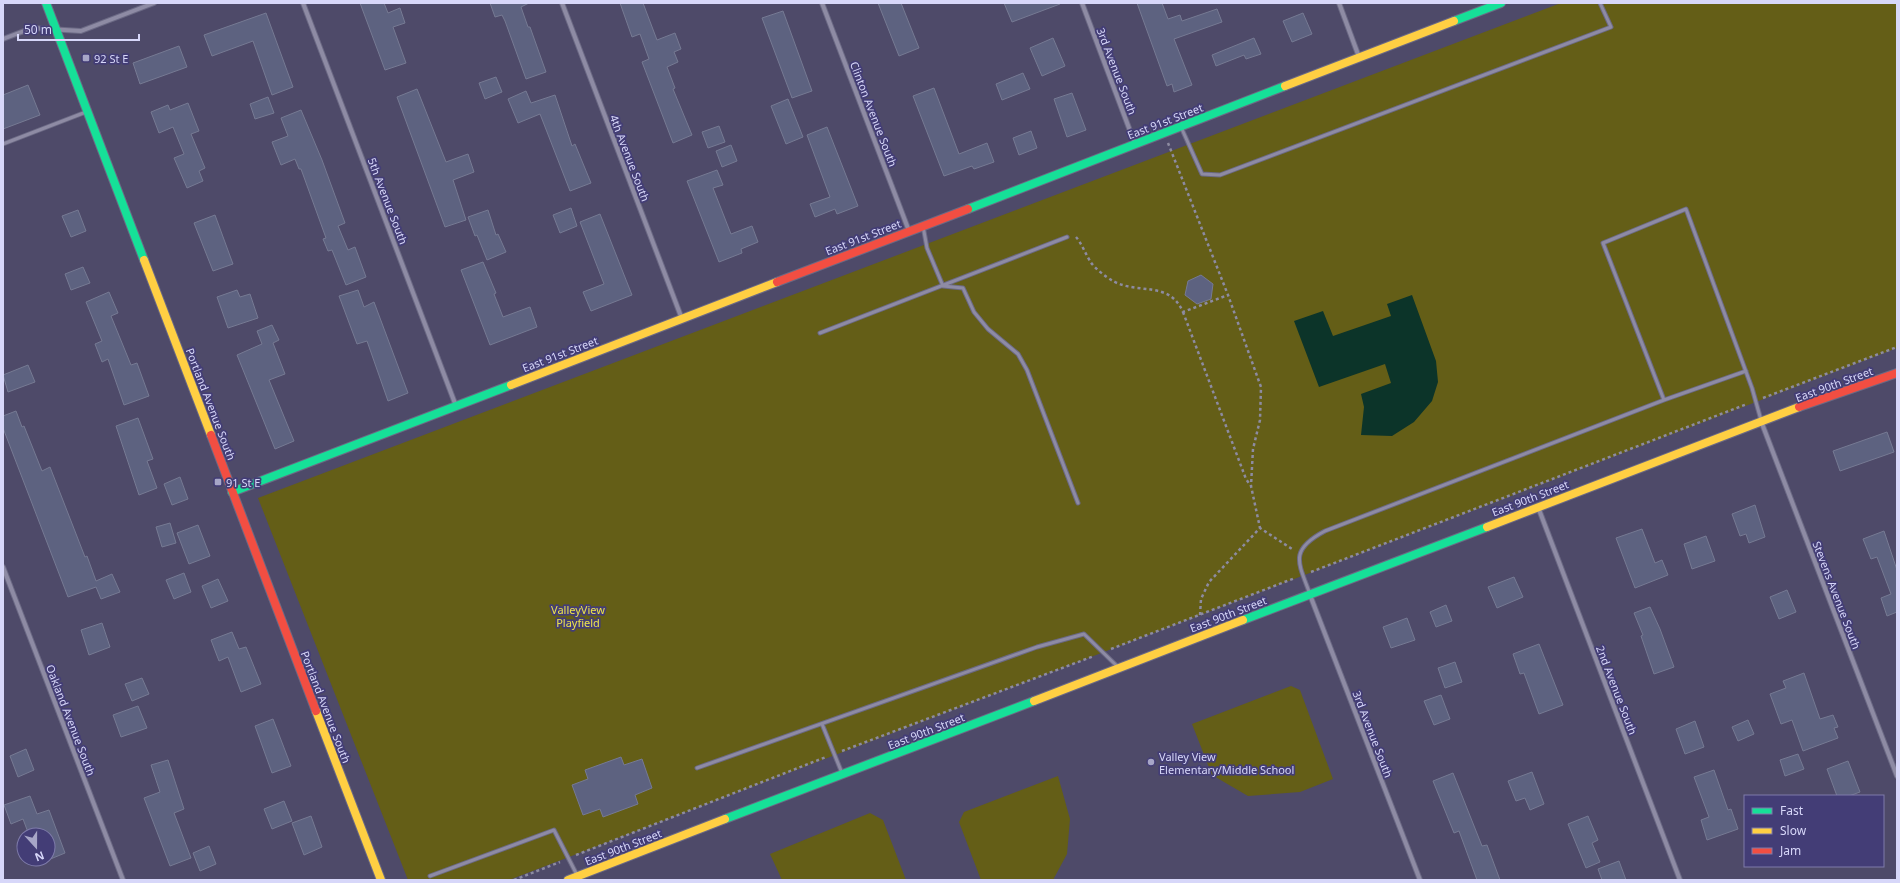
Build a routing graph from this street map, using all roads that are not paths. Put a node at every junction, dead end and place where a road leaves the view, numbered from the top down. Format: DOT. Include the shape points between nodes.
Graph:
graph roads {
  1 [pos="46,3"];
  2 [pos="154,3"];
  3 [pos="303,3"];
  4 [pos="562,3"];
  5 [pos="822,3"];
  6 [pos="1082,3"];
  7 [pos="1339,3"];
  8 [pos="1501,3"];
  9 [pos="1600,3"];
  10 [pos="57,30"];
  11 [pos="3,39"];
  12 [pos="1359,57"];
  13 [pos="88,112"];
  14 [pos="1180,127"];
  15 [pos="3,144"];
  16 [pos="1136,144"];
  17 [pos="922,226"];
  18 [pos="909,232"];
  19 [pos="1067,237"];
  20 [pos="943,286"];
  21 [pos="682,319"];
  22 [pos="820,333"];
  23 [pos="1746,371"];
  24 [pos="1897,373"];
  25 [pos="1664,400"];
  26 [pos="456,406"];
  27 [pos="1761,421"];
  28 [pos="232,492"];
  29 [pos="1078,503"];
  30 [pos="1538,507"];
  31 [pos="3,567"];
  32 [pos="1310,594"];
  33 [pos="1120,668"];
  34 [pos="822,724"];
  35 [pos="697,768"];
  36 [pos="843,774"];
  37 [pos="1897,776"];
  38 [pos="430,876"];
  39 [pos="578,876"];
  40 [pos="123,880"];
  41 [pos="381,880"];
  42 [pos="568,880"];
  43 [pos="1420,880"];
  44 [pos="1680,880"];
  1 -- 10 [label="street, Portland Avenue South"];
  2 -- 10 [label="street" via="82,31"];
  3 -- 26 [label="street, 5th Avenue South"];
  4 -- 21 [label="street, 4th Avenue South"];
  5 -- 18 [label="street, Clinton Avenue South"];
  6 -- 16 [label="street, 3rd Avenue South"];
  7 -- 12 [label="street"];
  8 -- 12 [label="street, East 91st Street"];
  9 -- 14 [label="lane" via="1611,27 1220,175 1202,174"];
  10 -- 11 [label="street" via="32,28"];
  10 -- 13 [label="street, Portland Avenue South"];
  12 -- 14 [label="street, East 91st Street"];
  13 -- 15 [label="lane"];
  13 -- 28 [label="street, Portland Avenue South"];
  14 -- 16 [label="street, East 91st Street"];
  16 -- 17 [label="street, East 91st Street"];
  17 -- 18 [label="street, East 91st Street"];
  17 -- 20 [label="lane" via="927,248"];
  18 -- 21 [label="street, East 91st Street"];
  19 -- 20 [label="lane"];
  20 -- 22 [label="lane"];
  20 -- 29 [label="lane" via="962,288 974,312 988,329 1018,354 1027,370"];
  21 -- 26 [label="street, East 91st Street"];
  23 -- 25 [label="lane"];
  23 -- 25 [label="lane" via="1686,209 1603,242"];
  23 -- 27 [label="lane"];
  24 -- 27 [label="street, East 90th Street"];
  25 -- 32 [label="lane" via="1311,538 1300,553 1299,564"];
  26 -- 28 [label="street, East 91st Street"];
  27 -- 30 [label="street, East 90th Street"];
  27 -- 37 [label="street, Stevens Avenue South"];
  28 -- 41 [label="street, Portland Avenue South"];
  30 -- 32 [label="street, East 90th Street"];
  30 -- 44 [label="street, 2nd Avenue South"];
  31 -- 40 [label="street, Oakland Avenue South"];
  32 -- 33 [label="street, East 90th Street"];
  32 -- 43 [label="street, 3rd Avenue South"];
  33 -- 34 [label="lane" via="1084,634 1037,647"];
  33 -- 36 [label="street, East 90th Street"];
  34 -- 35 [label="lane"];
  34 -- 36 [label="lane"];
  36 -- 39 [label="street, East 90th Street"];
  38 -- 39 [label="lane" via="554,830"];
  39 -- 42 [label="street, East 90th Street"];
}
